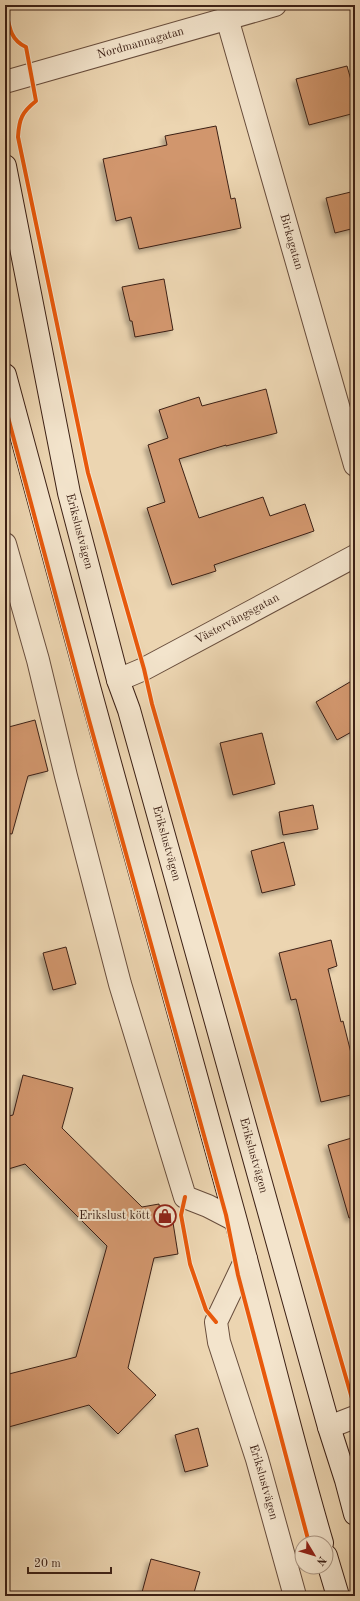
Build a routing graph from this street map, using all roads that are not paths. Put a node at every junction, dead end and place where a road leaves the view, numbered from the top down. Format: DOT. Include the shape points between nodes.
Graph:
graph roads {
  1 [pos="275,5"];
  2 [pos="227,18"];
  3 [pos="5,82"];
  4 [pos="5,166"];
  5 [pos="5,375"];
  6 [pos="355,465"];
  7 [pos="5,544"];
  8 [pos="355,556"];
  9 [pos="118,680"];
  10 [pos="235,1220"];
  11 [pos="246,1258"];
  12 [pos="355,1417"];
  13 [pos="329,1427"];
  14 [pos="355,1514"];
  15 [pos="320,1535"];
  16 [pos="332,1575"];
  17 [pos="295,1596"];
  18 [pos="338,1596"];
  1 -- 2 [label="street, Nordmannagatan"];
  2 -- 3 [label="street, Nordmannagatan"];
  2 -- 6 [label="street, Birkagatan"];
  4 -- 9 [label="street, Erikslustvägen" via="69,492"];
  5 -- 10 [label="street"];
  7 -- 10 [label="street" via="38,660 120,984 185,1197"];
  8 -- 9 [label="street, Västervångsgatan" via="144,669"];
  9 -- 13 [label="street, Erikslustvägen" via="131,718"];
  10 -- 11 [label="street"];
  11 -- 15 [label="street"];
  11 -- 17 [label="street, Erikslustvägen" via="216,1322"];
  12 -- 13 [label="street"];
  13 -- 14 [label="street, Erikslustvägen"];
  16 -- 18 [label="street"];
}
